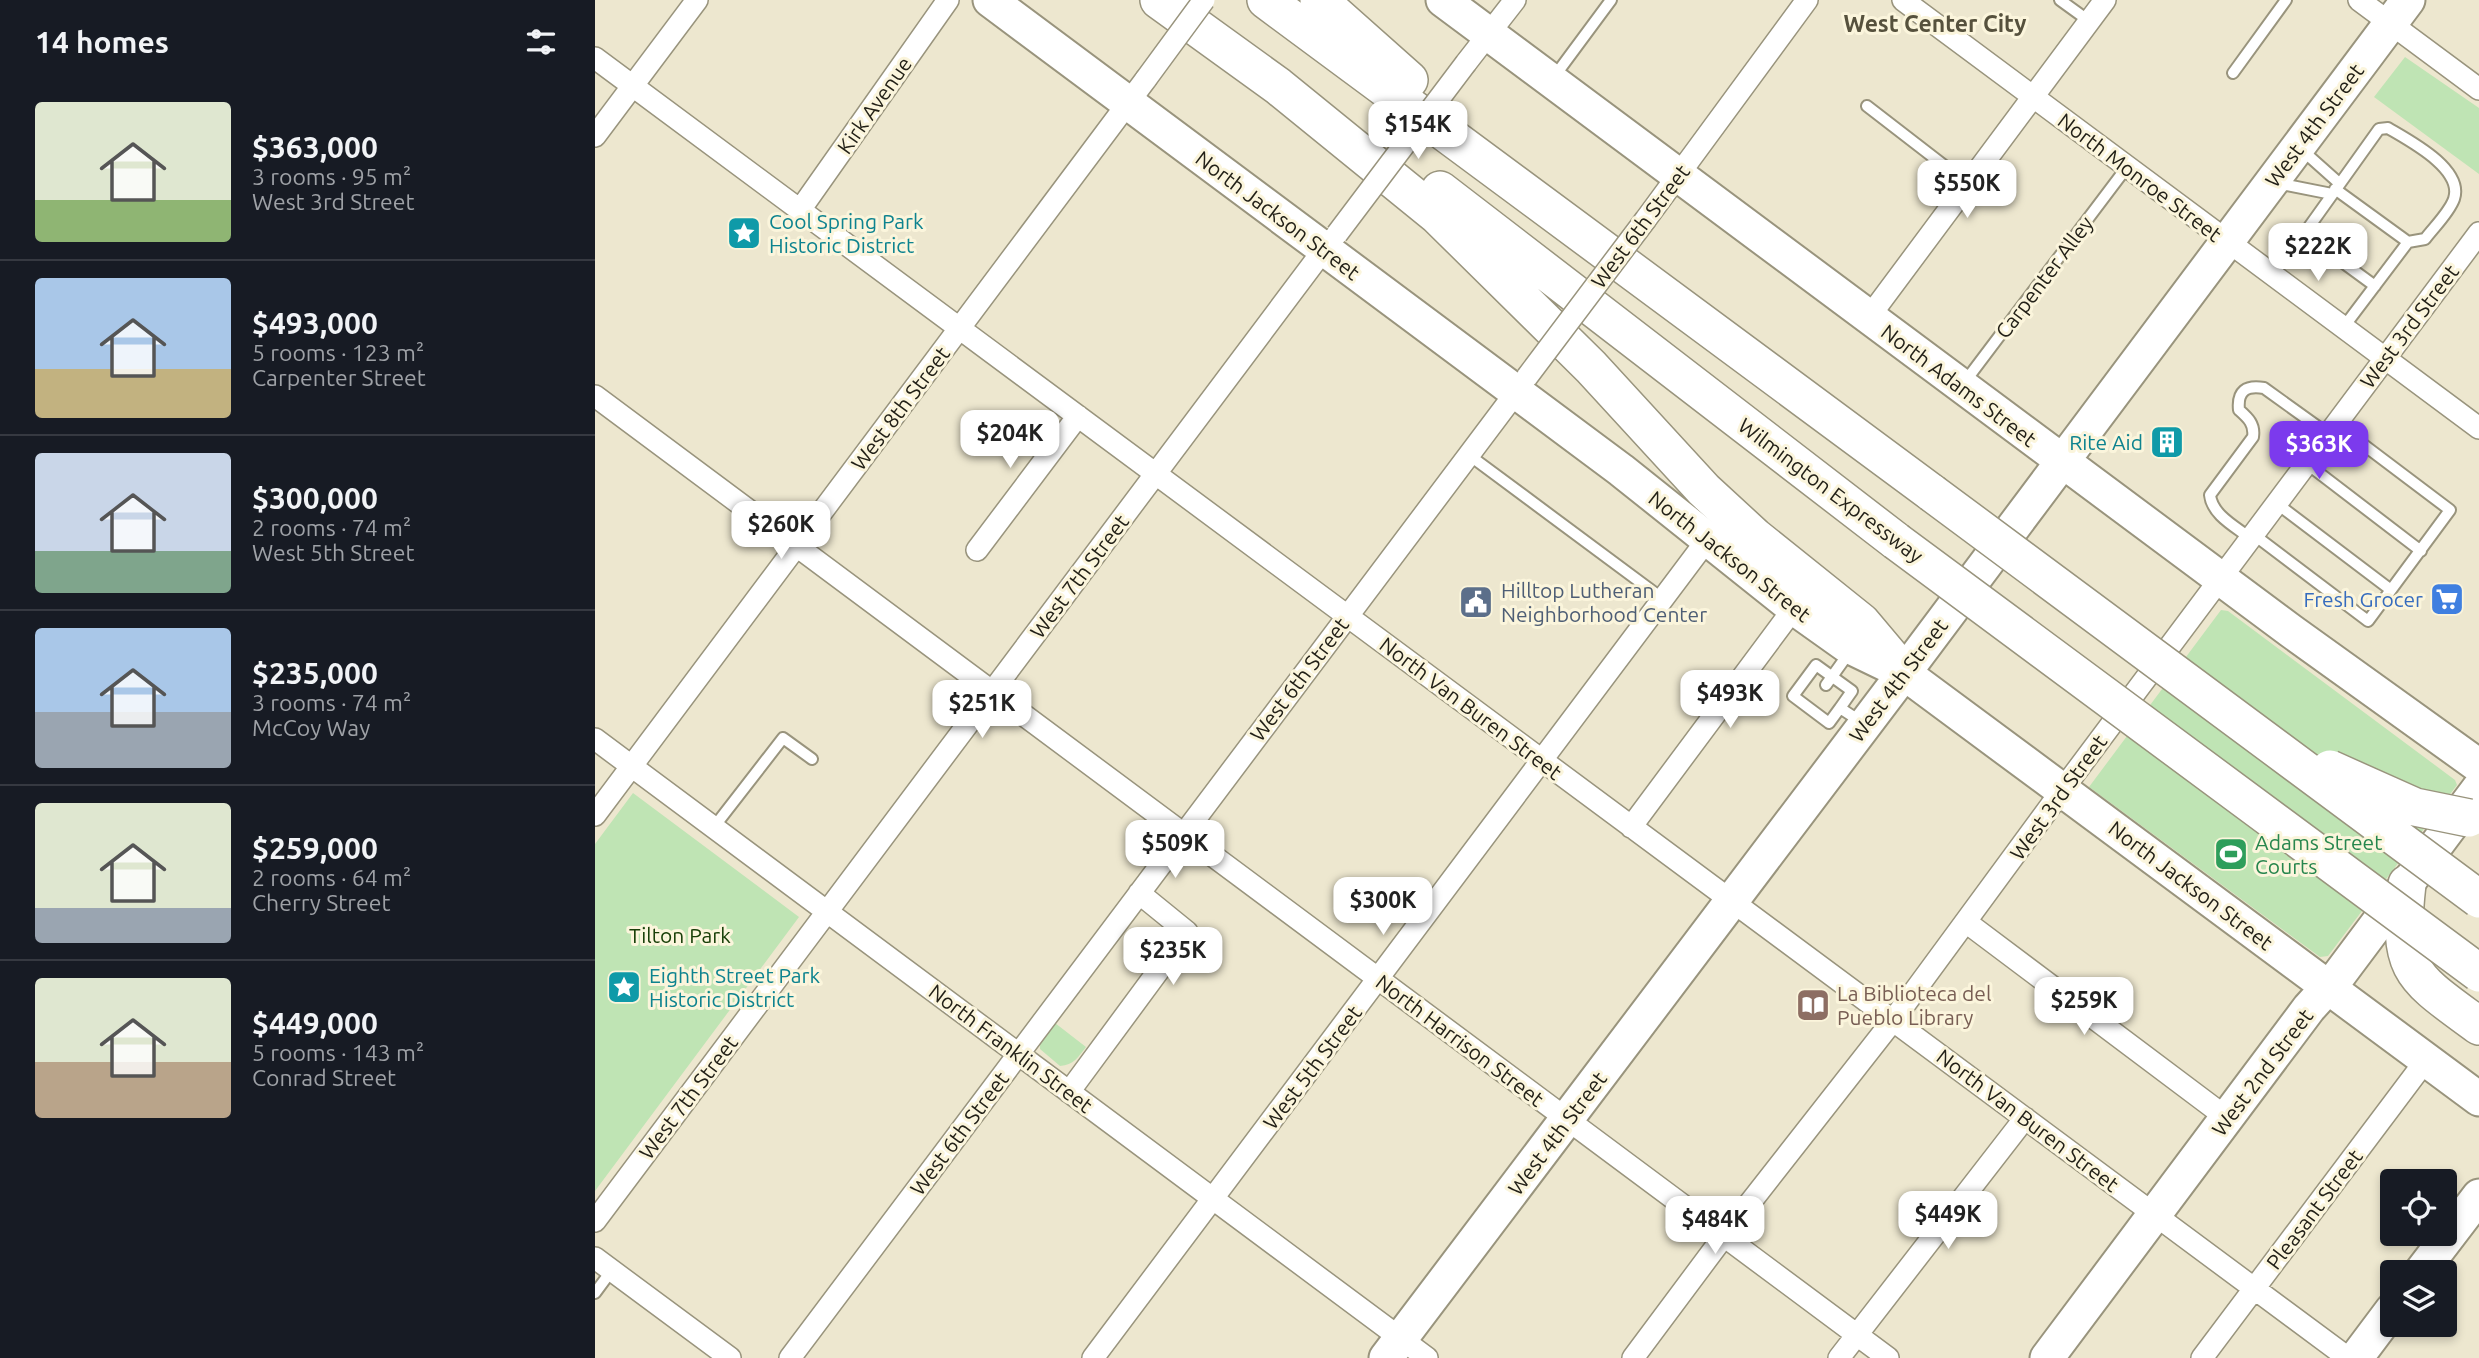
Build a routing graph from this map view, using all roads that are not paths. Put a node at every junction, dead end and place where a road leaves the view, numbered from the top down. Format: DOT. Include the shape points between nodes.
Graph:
graph roads {
  1 [pos="697,0"];
  2 [pos="948,0"];
  3 [pos="990,0"];
  4 [pos="1159,0"];
  5 [pos="1188,0"];
  6 [pos="1205,0"];
  7 [pos="1266,0"];
  8 [pos="1319,0"];
  9 [pos="1443,0"];
  10 [pos="1515,0"];
  11 [pos="1611,0"];
  12 [pos="1807,0"];
  13 [pos="1903,0"];
  14 [pos="2060,0"];
  15 [pos="2105,0"];
  16 [pos="2286,0"];
  17 [pos="2359,0"];
  18 [pos="2399,12"];
  19 [pos="2089,22"];
  20 [pos="1489,35"];
  21 [pos="595,58"];
  22 [pos="2233,74"];
  23 [pos="1551,81"];
  24 [pos="633,86"];
  25 [pos="2479,89"];
  26 [pos="1137,91"];
  27 [pos="2033,97"];
  28 [pos="1867,106"];
  29 [pos="595,136"];
  30 [pos="2298,146"];
  31 [pos="2127,167"];
  32 [pos="1678,175"];
  33 [pos="2271,182"];
  34 [pos="1968,184"];
  35 [pos="2335,189"];
  36 [pos="800,210"];
  37 [pos="2479,233"];
  38 [pos="1331,241"];
  39 [pos="2227,241"];
  40 [pos="2408,242"];
  41 [pos="2375,286"];
  42 [pos="1684,308"];
  43 [pos="1868,317"];
  44 [pos="959,328"];
  45 [pos="2343,328"];
  46 [pos="2384,358"];
  47 [pos="1522,385"];
  48 [pos="1962,387"];
  49 [pos="595,396"];
  50 [pos="1078,416"];
  51 [pos="2479,428"];
  52 [pos="2332,429"];
  53 [pos="1469,455"];
  54 [pos="2062,461"];
  55 [pos="2306,463"];
  56 [pos="1156,474"];
  57 [pos="2276,503"];
  58 [pos="2252,536"];
  59 [pos="1707,540"];
  60 [pos="797,546"];
  61 [pos="977,550"];
  62 [pos="2421,551"];
  63 [pos="2220,579"];
  64 [pos="2391,590"];
  65 [pos="1663,599"];
  66 [pos="1794,608"];
  67 [pos="1347,615"];
  68 [pos="1852,648"];
  69 [pos="1904,673"];
  70 [pos="1829,681"];
  71 [pos="992,692"];
  72 [pos="1852,716"];
  73 [pos="2256,734"];
  74 [pos="595,738"];
  75 [pos="812,759"];
  76 [pos="1542,760"];
  77 [pos="632,766"];
  78 [pos="2479,766"];
  79 [pos="2479,788"];
  80 [pos="2063,789"];
  81 [pos="595,815"];
  82 [pos="2479,819"];
  83 [pos="714,827"];
  84 [pos="1632,827"];
  85 [pos="1183,834"];
  86 [pos="2407,884"];
  87 [pos="1139,893"];
  88 [pos="2479,899"];
  89 [pos="1733,900"];
  90 [pos="827,912"];
  91 [pos="1966,922"];
  92 [pos="2479,973"];
  93 [pos="1378,979"];
  94 [pos="2328,987"];
  95 [pos="1893,1020"];
  96 [pos="2479,1026"];
  97 [pos="1018,1054"];
  98 [pos="2426,1060"];
  99 [pos="1069,1092"];
  100 [pos="2479,1100"];
  101 [pos="2025,1118"];
  102 [pos="2227,1118"];
  103 [pos="1567,1120"];
  104 [pos="2479,1196"];
  105 [pos="1213,1199"];
  106 [pos="2154,1214"];
  107 [pos="595,1221"];
  108 [pos="1724,1236"];
  109 [pos="2430,1260"];
  110 [pos="603,1264"];
  111 [pos="2254,1289"];
  112 [pos="595,1293"];
  113 [pos="2380,1326"];
  114 [pos="1857,1335"];
  115 [pos="1393,1348"];
  116 [pos="730,1358"];
  117 [pos="790,1358"];
  118 [pos="1093,1358"];
  119 [pos="1427,1358"];
  120 [pos="1633,1358"];
  121 [pos="1839,1358"];
  122 [pos="1888,1358"];
  123 [pos="2047,1358"];
  124 [pos="2202,1358"];
  125 [pos="2348,1358"];
  126 [pos="2356,1358"];
  1 -- 24 [label="street"];
  2 -- 36 [label="street, Kirk Avenue"];
  3 -- 26 [label="main road, North Jackson Street"];
  4 -- 69 [label="highway" via="1278,86 1439,216 1591,367 1704,489 1755,537 1861,622"];
  5 -- 92 [label="highway, Wilmington Expressway, bridge" via="1896,541"];
  6 -- 26 [label="street, West 8th Street, bridge"];
  7 -- 42 [label="highway"];
  8 -- 42 [label="highway" via="1498,157 1603,236"];
  9 -- 20 [label="main road, North Adams Street"];
  10 -- 20 [label="street, West 7th Street"];
  11 -- 23 [label="lane"];
  12 -- 32 [label="street, West 6th Street"];
  13 -- 27 [label="street, North Monroe Street"];
  14 -- 19 [label="lane"];
  15 -- 19 [label="street"];
  16 -- 22 [label="lane"];
  17 -- 18 [label="street"];
  18 -- 25 [label="street"];
  18 -- 30 [label="main road, West 4th Street"];
  19 -- 27 [label="street"];
  20 -- 23 [label="main road, North Adams Street"];
  20 -- 38 [label="street, West 7th Street, bridge"];
  21 -- 24 [label="street, North Van Buren Street"];
  23 -- 32 [label="main road, North Adams Street"];
  24 -- 29 [label="street"];
  24 -- 36 [label="street, North Van Buren Street"];
  26 -- 38 [label="main road, North Jackson Street"];
  26 -- 44 [label="street, West 8th Street"];
  27 -- 31 [label="street, North Monroe Street"];
  27 -- 34 [label="street"];
  28 -- 34 [label="lane"];
  30 -- 33 [label="main road, West 4th Street"];
  30 -- 35 [label="lane"];
  31 -- 39 [label="street, North Monroe Street"];
  31 -- 48 [label="lane, Carpenter Alley"];
  32 -- 43 [label="main road, North Adams Street"];
  32 -- 47 [label="street, West 6th Street, bridge"];
  33 -- 35 [label="lane"];
  33 -- 39 [label="main road, West 4th Street"];
  34 -- 43 [label="street"];
  35 -- 40 [label="lane"];
  35 -- 40 [label="lane" via="2379,129 2388,128 2445,167 2456,191 2453,203 2425,239"];
  35 -- 41 [label="lane" via="2304,234"];
  36 -- 44 [label="street, North Van Buren Street"];
  37 -- 46 [label="street, West 3rd Street"];
  38 -- 47 [label="main road, North Jackson Street"];
  38 -- 56 [label="street, West 7th Street"];
  39 -- 45 [label="street, North Monroe Street"];
  39 -- 54 [label="main road, West 4th Street"];
  40 -- 41 [label="lane"];
  41 -- 45 [label="lane"];
  42 -- 73 [label="highway, bridge"];
  43 -- 48 [label="main road, North Adams Street"];
  44 -- 50 [label="street, North Van Buren Street"];
  44 -- 60 [label="street, West 8th Street"];
  45 -- 46 [label="street, North Monroe Street"];
  46 -- 51 [label="street, North Monroe Street"];
  46 -- 52 [label="street, West 3rd Street"];
  47 -- 53 [label="street, West 6th Street"];
  47 -- 59 [label="main road, North Jackson Street"];
  48 -- 54 [label="main road, North Adams Street"];
  49 -- 60 [label="street, North Harrison Street"];
  50 -- 56 [label="street, North Van Buren Street"];
  50 -- 61 [label="street"];
  52 -- 55 [label="street, West 3rd Street"];
  52 -- 58 [label="lane" via="2264,388 2243,390 2239,410 2250,420 2253,437 2210,495 2218,514"];
  52 -- 62 [label="lane" via="2450,510"];
  53 -- 65 [label="lane"];
  53 -- 67 [label="street, West 6th Street"];
  54 -- 63 [label="main road, North Adams Street"];
  54 -- 69 [label="main road, West 4th Street"];
  55 -- 57 [label="street, West 3rd Street"];
  55 -- 62 [label="lane"];
  56 -- 67 [label="street, North Van Buren Street"];
  56 -- 71 [label="street, West 7th Street"];
  57 -- 58 [label="street, West 3rd Street"];
  57 -- 64 [label="lane"];
  58 -- 63 [label="street, West 3rd Street"];
  58 -- 64 [label="lane" via="2368,621"];
  59 -- 65 [label="street, West 5th Street"];
  59 -- 66 [label="main road, North Jackson Street"];
  60 -- 71 [label="street, North Harrison Street"];
  60 -- 77 [label="street, West 8th Street"];
  62 -- 64 [label="lane"];
  63 -- 78 [label="main road, North Adams Street"];
  63 -- 80 [label="street, West 3rd Street"];
  65 -- 76 [label="street, West 5th Street"];
  66 -- 68 [label="main road, North Jackson Street"];
  66 -- 84 [label="street"];
  67 -- 76 [label="street, North Van Buren Street"];
  67 -- 85 [label="street, West 6th Street"];
  68 -- 69 [label="main road, North Jackson Street"];
  68 -- 70 [label="lane"];
  69 -- 72 [label="main road, West 4th Street"];
  69 -- 80 [label="main road, North Jackson Street"];
  70 -- 72 [label="lane" via="1852,691"];
  70 -- 72 [label="lane" via="1816,665 1793,696 1829,723"];
  71 -- 85 [label="street, North Harrison Street"];
  71 -- 90 [label="street, West 7th Street"];
  72 -- 89 [label="main road, West 4th Street"];
  73 -- 82 [label="highway, bridge" via="2415,807"];
  73 -- 88 [label="highway, bridge"];
  74 -- 77 [label="street, North Franklin Street"];
  75 -- 83 [label="lane" via="783,738"];
  76 -- 84 [label="street, North Van Buren Street"];
  76 -- 93 [label="street, West 5th Street"];
  77 -- 81 [label="street, West 8th Street"];
  77 -- 83 [label="street, North Franklin Street"];
  79 -- 86 [label="main road, West 2nd Street"];
  80 -- 91 [label="street, West 3rd Street"];
  80 -- 94 [label="main road, North Jackson Street"];
  83 -- 90 [label="street, North Franklin Street"];
  84 -- 89 [label="street, North Van Buren Street"];
  85 -- 87 [label="street, West 6th Street"];
  85 -- 93 [label="street, North Harrison Street"];
  86 -- 94 [label="main road, West 2nd Street"];
  86 -- 96 [label="highway" via="2404,935 2414,972"];
  87 -- 97 [label="street, West 6th Street"];
  87 -- 99 [label="street" via="1187,932"];
  89 -- 95 [label="street, North Van Buren Street"];
  89 -- 103 [label="main road, West 4th Street"];
  90 -- 97 [label="street, North Franklin Street"];
  90 -- 107 [label="street, West 7th Street"];
  91 -- 95 [label="street, West 3rd Street"];
  91 -- 102 [label="street"];
  93 -- 103 [label="street, North Harrison Street"];
  93 -- 105 [label="street, West 5th Street"];
  94 -- 98 [label="main road, North Jackson Street"];
  94 -- 102 [label="main road, West 2nd Street"];
  95 -- 101 [label="street, North Van Buren Street"];
  95 -- 108 [label="street, West 3rd Street"];
  97 -- 99 [label="street, North Franklin Street"];
  97 -- 117 [label="street, West 6th Street"];
  98 -- 100 [label="main road, North Jackson Street"];
  98 -- 111 [label="street, Pleasant Street"];
  99 -- 105 [label="street, North Franklin Street"];
  101 -- 106 [label="street, North Van Buren Street"];
  101 -- 114 [label="street"];
  102 -- 106 [label="main road, West 2nd Street"];
  103 -- 108 [label="street, North Harrison Street"];
  103 -- 115 [label="main road, West 4th Street"];
  104 -- 109 [label="main road"];
  105 -- 115 [label="street, North Franklin Street"];
  105 -- 118 [label="street, West 5th Street"];
  106 -- 111 [label="street, North Van Buren Street"];
  106 -- 123 [label="main road, West 2nd Street"];
  108 -- 114 [label="street, North Harrison Street"];
  108 -- 120 [label="street, West 3rd Street"];
  110 -- 112 [label="lane"];
  110 -- 116 [label="street"];
  111 -- 124 [label="street, Pleasant Street"];
  111 -- 125 [label="street, North Van Buren Street"];
  113 -- 126 [label="main road"];
  114 -- 121 [label="street"];
  114 -- 122 [label="street, North Harrison Street"];
  115 -- 119 [label="street, North Franklin Street"];
}
